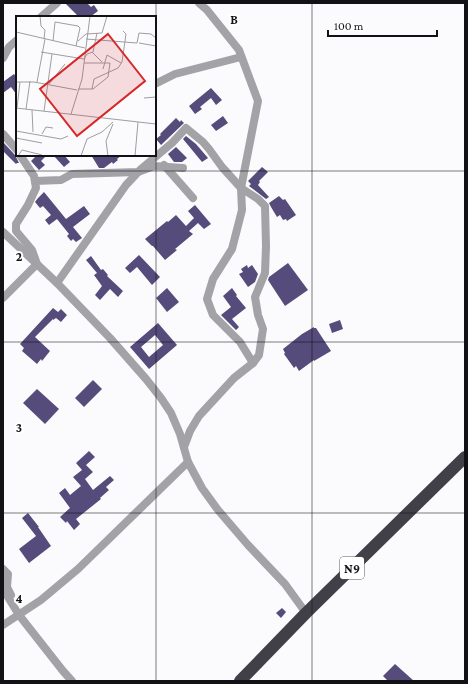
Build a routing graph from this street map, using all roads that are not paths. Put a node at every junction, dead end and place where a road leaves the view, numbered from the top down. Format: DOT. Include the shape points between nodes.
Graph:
graph roads {
  1 [pos="57,3"];
  2 [pos="199,3"];
  3 [pos="42,16"];
  4 [pos="16,41"];
  5 [pos="241,57"];
  6 [pos="3,58"];
  7 [pos="156,84"];
  8 [pos="3,134"];
  9 [pos="16,149"];
  10 [pos="156,155"];
  11 [pos="21,156"];
  12 [pos="155,156"];
  13 [pos="165,167"];
  14 [pos="183,168"];
  15 [pos="138,172"];
  16 [pos="35,181"];
  17 [pos="241,188"];
  18 [pos="193,198"];
  19 [pos="3,232"];
  20 [pos="37,264"];
  21 [pos="57,283"];
  22 [pos="3,298"];
  23 [pos="253,363"];
  24 [pos="184,447"];
  25 [pos="465,457"];
  26 [pos="188,462"];
  27 [pos="3,569"];
  28 [pos="3,589"];
  29 [pos="19,614"];
  30 [pos="306,614"];
  31 [pos="3,625"];
  32 [pos="72,681"];
  33 [pos="240,681"];
  1 -- 3 [label="street"];
  2 -- 5 [label="street" via="207,10"];
  4 -- 6 [label="street"];
  5 -- 7 [label="street" via="175,74"];
  5 -- 17 [label="street" via="258,102"];
  8 -- 9 [label="street"];
  10 -- 13 [label="street"];
  10 -- 17 [label="street" via="186,128 203,142"];
  11 -- 16 [label="street"];
  12 -- 15 [label="street"];
  13 -- 14 [label="street"];
  13 -- 15 [label="street" via="154,166"];
  13 -- 18 [label="street"];
  15 -- 16 [label="street" via="72,174 61,180"];
  15 -- 21 [label="street" via="126,185"];
  16 -- 20 [label="street" via="36,188 16,224 16,232 32,250"];
  17 -- 23 [label="street" via="265,206 266,214 265,273 256,297 263,329 259,355"];
  17 -- 23 [label="street" via="242,210 232,249 213,278 207,299 213,315 240,342"];
  19 -- 20 [label="street"];
  20 -- 21 [label="street"];
  20 -- 22 [label="street"];
  21 -- 24 [label="street" via="110,338 161,398 171,412"];
  23 -- 24 [label="street" via="234,378 199,416"];
  24 -- 26 [label="street"];
  25 -- 30 [label="highway, N9"];
  26 -- 29 [label="street" via="78,569 41,600"];
  26 -- 30 [label="street" via="218,510 284,584"];
  27 -- 29 [label="street" via="8,574 7,587"];
  28 -- 29 [label="street"];
  29 -- 31 [label="street"];
  29 -- 32 [label="street"];
  30 -- 33 [label="highway, N9"];
}
